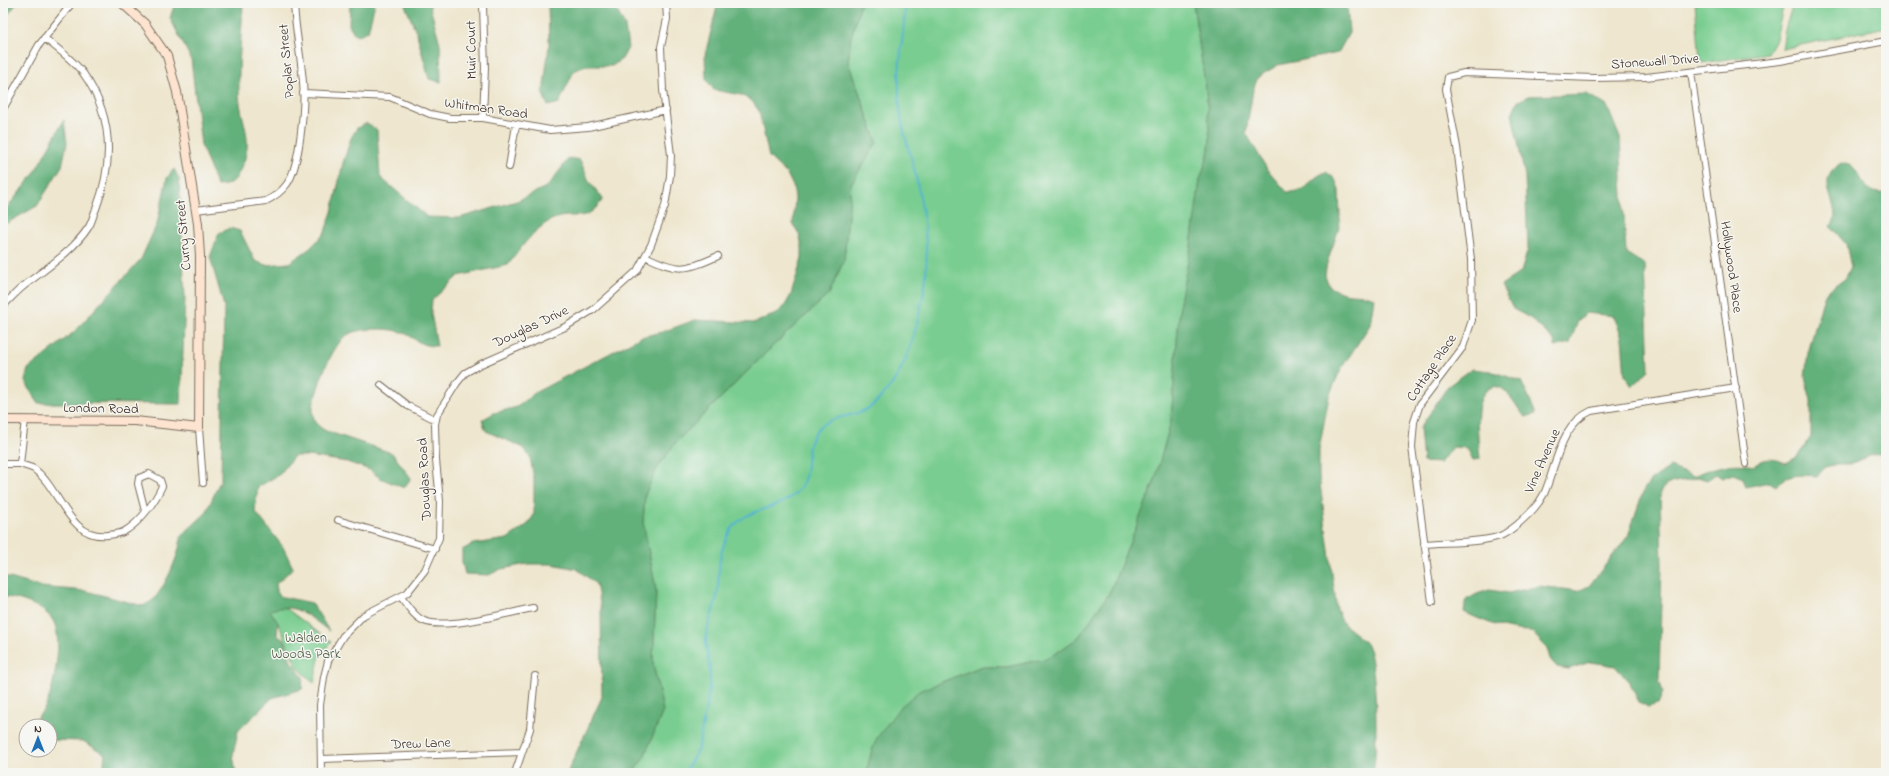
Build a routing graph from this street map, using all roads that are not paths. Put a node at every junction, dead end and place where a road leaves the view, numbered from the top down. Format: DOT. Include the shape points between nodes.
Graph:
graph roads {
  1 [pos="72,3"];
  2 [pos="122,3"];
  3 [pos="294,3"];
  4 [pos="666,3"];
  5 [pos="483,6"];
  6 [pos="44,38"];
  7 [pos="1886,41"];
  8 [pos="1691,72"];
  9 [pos="303,93"];
  10 [pos="1448,100"];
  11 [pos="3,110"];
  12 [pos="666,110"];
  13 [pos="483,118"];
  14 [pos="516,126"];
  15 [pos="509,167"];
  16 [pos="196,210"];
  17 [pos="645,256"];
  18 [pos="718,256"];
  19 [pos="3,306"];
  20 [pos="382,385"];
  21 [pos="1736,388"];
  22 [pos="3,420"];
  23 [pos="25,420"];
  24 [pos="436,420"];
  25 [pos="199,428"];
  26 [pos="3,464"];
  27 [pos="20,464"];
  28 [pos="1746,464"];
  29 [pos="203,483"];
  30 [pos="145,511"];
  31 [pos="338,520"];
  32 [pos="1424,544"];
  33 [pos="435,549"];
  34 [pos="401,596"];
  35 [pos="1432,602"];
  36 [pos="533,608"];
  37 [pos="536,676"];
  38 [pos="522,752"];
  39 [pos="321,760"];
  40 [pos="321,773"];
  41 [pos="515,773"];
  1 -- 6 [label="street"];
  2 -- 16 [label="street, Curry Street" via="145,24 167,56 177,92"];
  3 -- 9 [label="street, Poplar Street"];
  4 -- 12 [label="street, Douglas Drive" via="667,19 661,47"];
  5 -- 13 [label="street, Muir Court"];
  6 -- 11 [label="street"];
  6 -- 19 [label="street" via="68,57 93,90 107,125 108,167 102,194 88,228 65,254 23,286"];
  7 -- 8 [label="street, Stonewall Drive" via="1780,61"];
  8 -- 10 [label="street, Stonewall Drive" via="1646,77 1593,78 1464,73 1448,77"];
  8 -- 21 [label="street, Hollywood Place"];
  9 -- 13 [label="street, Whitman Road" via="390,97 430,114 450,118"];
  9 -- 16 [label="street, Poplar Street" via="298,151 286,186 266,201"];
  10 -- 32 [label="street, Cottage Place" via="1457,146 1471,259 1472,320 1463,347 1420,404 1414,422 1412,447"];
  12 -- 14 [label="street, Whitman Road" via="588,127 550,130"];
  12 -- 17 [label="street, Douglas Drive" via="671,155 670,176 660,222"];
  13 -- 14 [label="street, Whitman Road"];
  14 -- 15 [label="street"];
  16 -- 25 [label="street, Curry Street" via="200,256"];
  17 -- 18 [label="street" via="662,264 684,268 693,267"];
  17 -- 24 [label="street, Douglas Drive" via="637,271 593,310 565,327 500,354 465,374"];
  20 -- 24 [label="street" via="408,406"];
  21 -- 28 [label="street, Hollywood Place"];
  21 -- 32 [label="street, Vine Avenue" via="1591,411 1582,415 1564,440 1543,494 1527,516 1510,530 1492,538"];
  22 -- 23 [label="street, London Road"];
  23 -- 25 [label="street, London Road" via="135,421"];
  23 -- 27 [label="street"];
  24 -- 33 [label="street, Douglas Road" via="440,522"];
  25 -- 29 [label="street, Curry Street"];
  26 -- 27 [label="street"];
  27 -- 30 [label="street" via="33,468 44,479 73,522 85,532 101,536 120,534 135,524"];
  30 -- 30 [label="street" via="162,486 160,480 149,474 140,478 138,484"];
  31 -- 33 [label="street"];
  32 -- 35 [label="street, Cottage Place"];
  33 -- 34 [label="street, Douglas Road" via="425,570"];
  34 -- 36 [label="street" via="413,613 422,620 432,623 447,624"];
  34 -- 39 [label="street" via="364,615 352,626 328,661 320,705"];
  37 -- 38 [label="street" via="530,729"];
  38 -- 39 [label="street, Drew Lane"];
  38 -- 41 [label="street"];
  39 -- 40 [label="street"];
}
